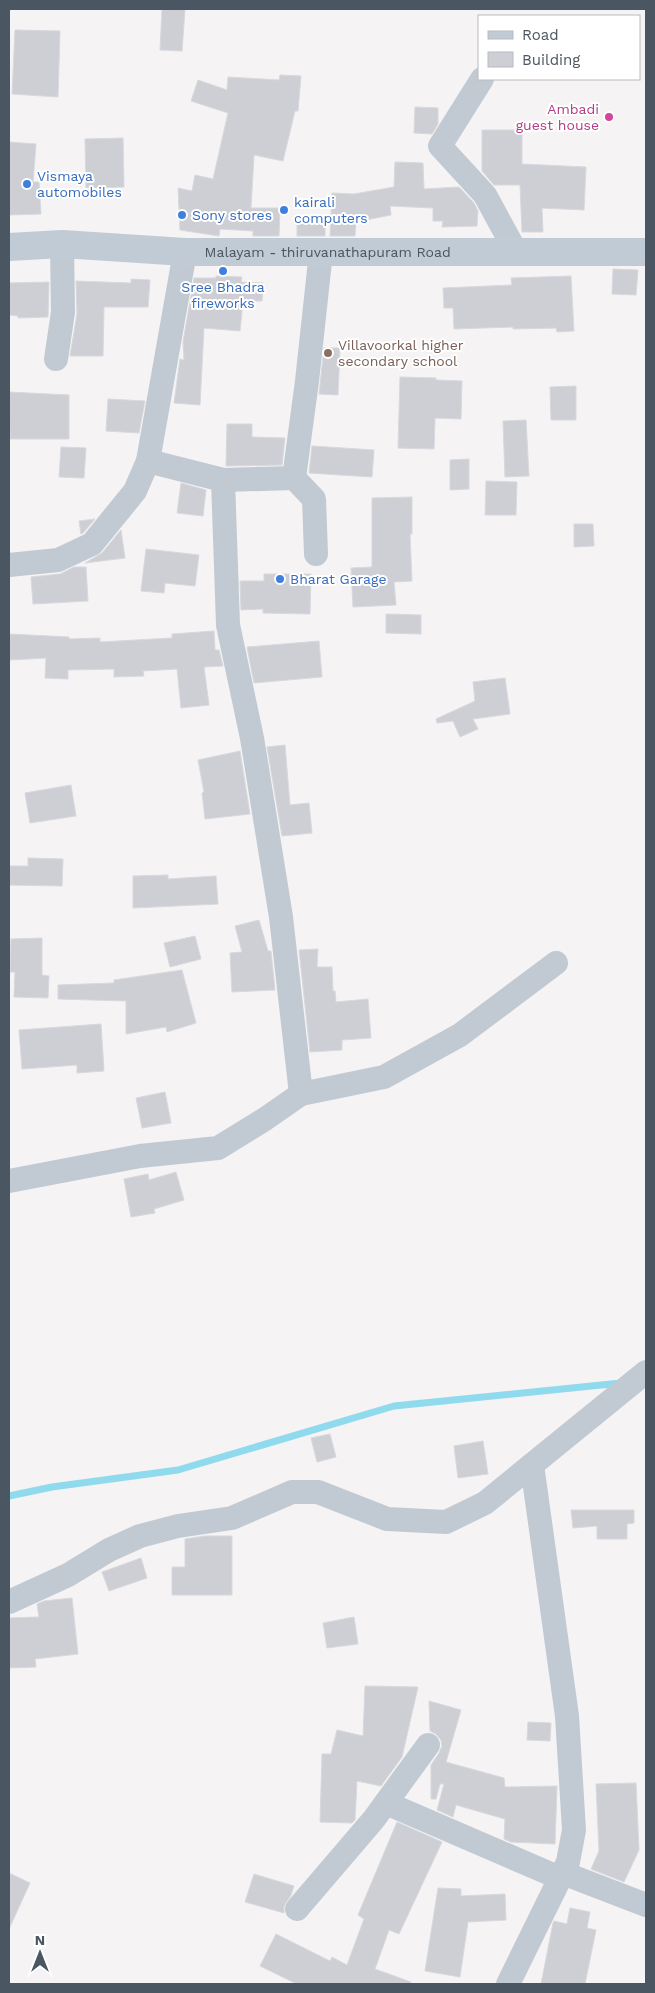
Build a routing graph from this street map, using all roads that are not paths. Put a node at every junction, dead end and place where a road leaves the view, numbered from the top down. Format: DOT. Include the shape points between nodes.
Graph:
graph roads {
  1 [pos="481,80"];
  2 [pos="62,244"];
  3 [pos="9,247"];
  4 [pos="184,252"];
  5 [pos="321,252"];
  6 [pos="516,252"];
  7 [pos="646,252"];
  8 [pos="56,359"];
  9 [pos="148,461"];
  10 [pos="294,478"];
  11 [pos="223,480"];
  12 [pos="316,554"];
  13 [pos="9,565"];
  14 [pos="556,963"];
  15 [pos="301,1094"];
  16 [pos="9,1181"];
  17 [pos="646,1372"];
  18 [pos="532,1464"];
  19 [pos="9,1602"];
  20 [pos="428,1745"];
  21 [pos="386,1803"];
  22 [pos="561,1876"];
  23 [pos="646,1905"];
  24 [pos="297,1909"];
  25 [pos="508,1984"];
  1 -- 6 [label="street" via="440,146 485,195"];
  2 -- 3 [label="main road, Malayam - thiruvanathapuram Road"];
  2 -- 4 [label="main road, Malayam - thiruvanathapuram Road"];
  2 -- 8 [label="street" via="63,312"];
  4 -- 5 [label="main road, Malayam - thiruvanathapuram Road"];
  4 -- 9 [label="street"];
  5 -- 6 [label="main road, Malayam - thiruvanathapuram Road"];
  5 -- 10 [label="street"];
  6 -- 7 [label="main road, Malayam - thiruvanathapuram Road"];
  9 -- 11 [label="street"];
  9 -- 13 [label="street" via="136,492 92,544 58,560"];
  10 -- 11 [label="street"];
  10 -- 12 [label="street" via="314,499"];
  11 -- 15 [label="street" via="228,625 252,738 276,888"];
  14 -- 15 [label="street" via="460,1035 384,1077"];
  15 -- 16 [label="street" via="218,1148 140,1156"];
  17 -- 18 [label="street"];
  18 -- 19 [label="street" via="485,1503 446,1522 386,1519 318,1492 292,1492 232,1518 178,1526 140,1536"];
  18 -- 22 [label="street" via="567,1716 574,1830 568,1862"];
  20 -- 21 [label="street"];
  21 -- 22 [label="street"];
  21 -- 24 [label="street"];
  22 -- 23 [label="street"];
  22 -- 25 [label="street"];
}
